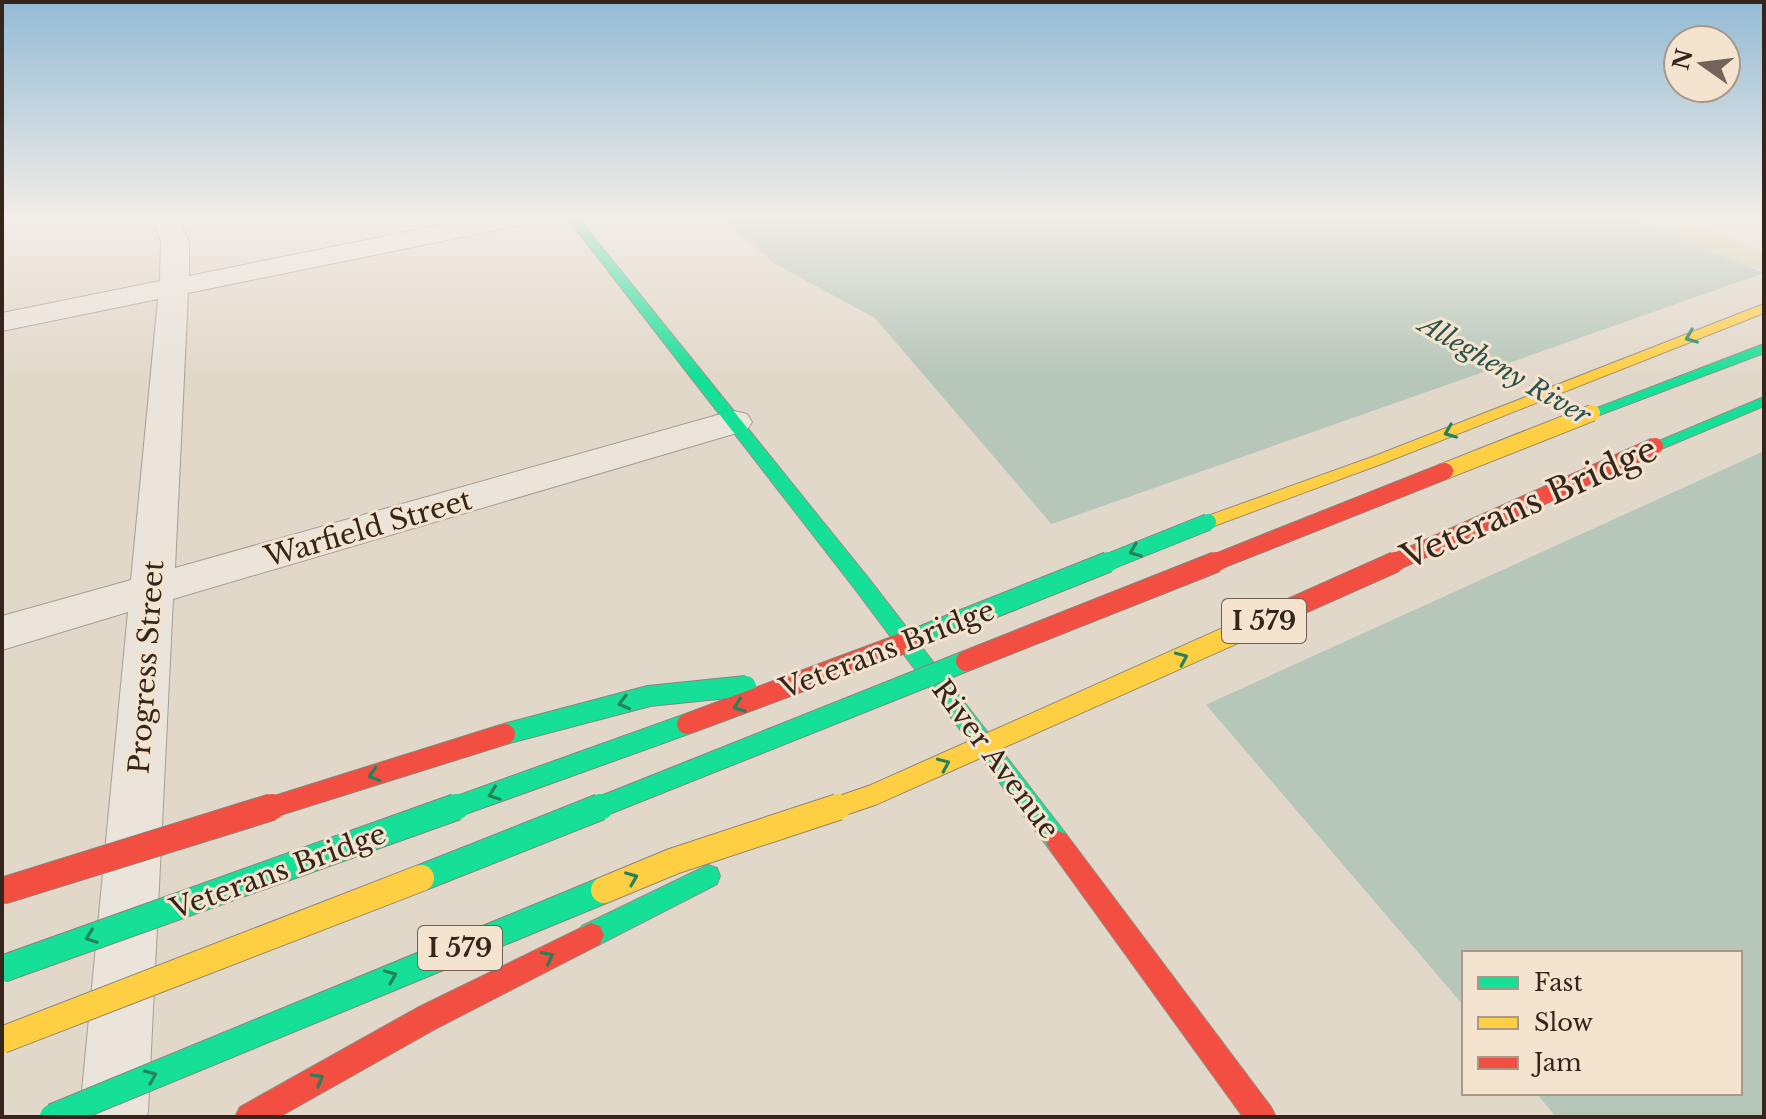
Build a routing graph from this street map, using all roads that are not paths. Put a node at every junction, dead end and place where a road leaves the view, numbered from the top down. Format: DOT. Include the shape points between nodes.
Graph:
graph roads {
  1 [pos="174,271"];
  2 [pos="260,271"];
  3 [pos="614,271"];
  4 [pos="174,289"];
  5 [pos="1764,308"];
  6 [pos="2,322"];
  7 [pos="1764,348"];
  8 [pos="1764,401"];
  9 [pos="734,422"];
  10 [pos="152,590"];
  11 [pos="2,633"];
  12 [pos="812,680"];
  13 [pos="873,795"];
  14 [pos="2,891"];
  15 [pos="2,969"];
  16 [pos="2,1040"];
  17 [pos="53,1117"];
  18 [pos="113,1117"];
  19 [pos="250,1117"];
  20 [pos="1261,1117"];
  1 -- 4 [label="street, Progress Street"];
  2 -- 4 [label="street"];
  3 -- 9 [label="main road, River Avenue"];
  4 -- 6 [label="street"];
  4 -- 10 [label="street, Progress Street"];
  5 -- 12 [label="main road, Veterans Bridge, one-way, bridge"];
  7 -- 16 [label="main road, bridge"];
  13 -- 8 [label="main road, Veterans Bridge / I 579, one-way, bridge"];
  9 -- 10 [label="street, Warfield Street"];
  9 -- 20 [label="main road, River Avenue" via="1016,784"];
  10 -- 11 [label="street, Warfield Street"];
  10 -- 18 [label="street, Progress Street"];
  12 -- 14 [label="main road, one-way, bridge" via="649,696 481,741"];
  12 -- 15 [label="main road, Veterans Bridge, one-way, bridge"];
  17 -- 13 [label="main road, Veterans Bridge / I 579, one-way, bridge" via="674,861"];
  19 -- 13 [label="main road, one-way, bridge" via="427,1018"];
}
